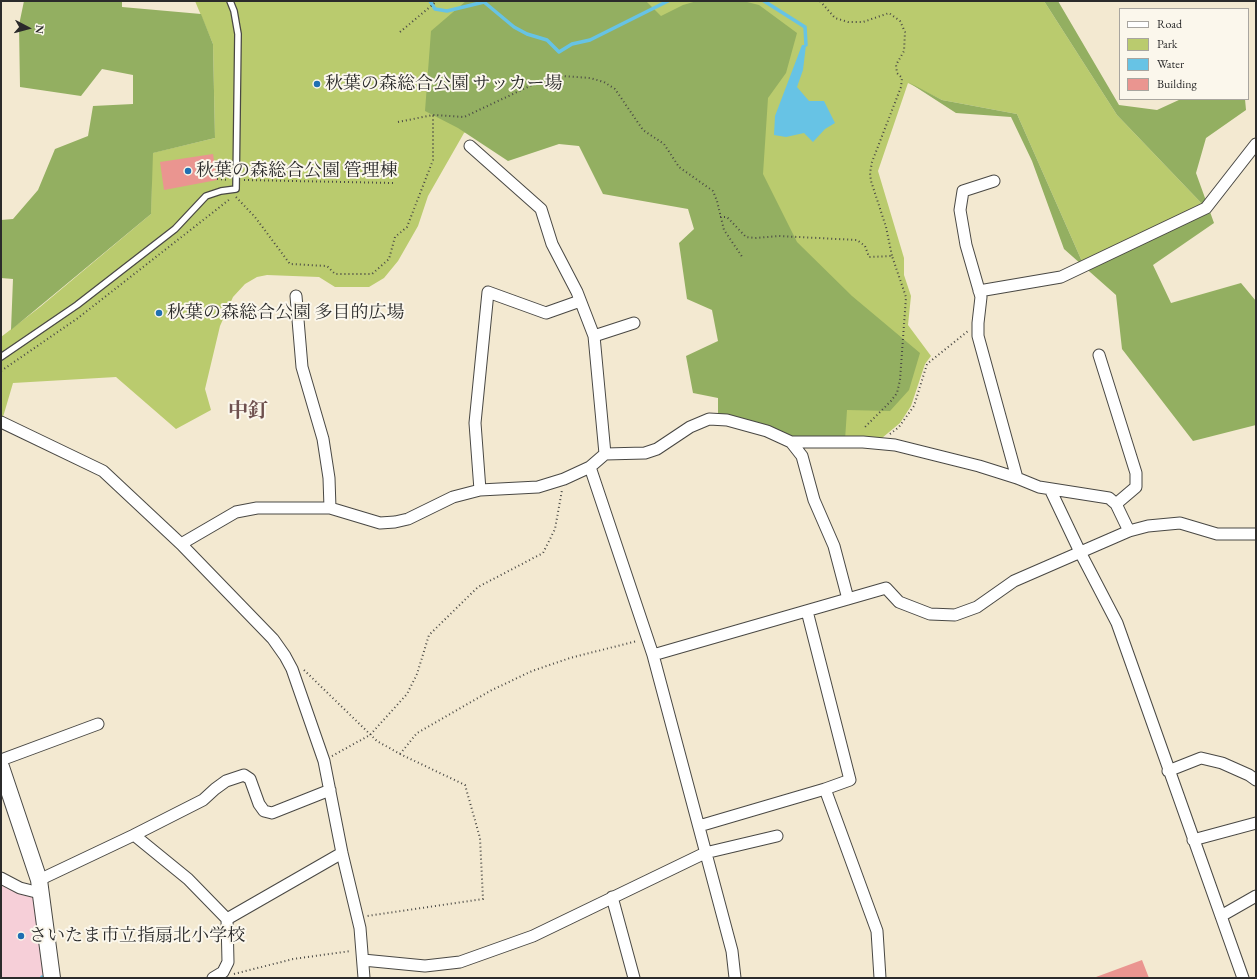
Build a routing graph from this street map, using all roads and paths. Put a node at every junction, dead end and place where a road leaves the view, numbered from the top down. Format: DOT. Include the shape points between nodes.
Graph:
graph roads {
  1 [pos="230,1"];
  2 [pos="820,1"];
  3 [pos="436,2"];
  4 [pos="400,32"];
  5 [pos="433,115"];
  6 [pos="398,122"];
  7 [pos="1256,144"];
  8 [pos="470,146"];
  9 [pos="217,179"];
  10 [pos="230,180"];
  11 [pos="238,180"];
  12 [pos="994,181"];
  13 [pos="393,183"];
  14 [pos="720,217"];
  15 [pos="892,256"];
  16 [pos="743,258"];
  17 [pos="980,292"];
  18 [pos="296,296"];
  19 [pos="580,301"];
  20 [pos="634,323"];
  21 [pos="978,323"];
  22 [pos="594,336"];
  23 [pos="1099,355"];
  24 [pos="1,356"];
  25 [pos="1,371"];
  26 [pos="1,422"];
  27 [pos="864,428"];
  28 [pos="791,442"];
  29 [pos="878,443"];
  30 [pos="605,454"];
  31 [pos="590,467"];
  32 [pos="564,478"];
  33 [pos="1017,478"];
  34 [pos="1050,489"];
  35 [pos="480,490"];
  36 [pos="1116,504"];
  37 [pos="330,508"];
  38 [pos="1129,531"];
  39 [pos="1256,534"];
  40 [pos="181,544"];
  41 [pos="1080,552"];
  42 [pos="848,599"];
  43 [pos="806,611"];
  44 [pos="648,639"];
  45 [pos="653,655"];
  46 [pos="285,656"];
  47 [pos="98,724"];
  48 [pos="370,735"];
  49 [pos="400,754"];
  50 [pos="1,760"];
  51 [pos="324,761"];
  52 [pos="1,767"];
  53 [pos="1168,771"];
  54 [pos="1256,780"];
  55 [pos="330,790"];
  56 [pos="825,790"];
  57 [pos="6,800"];
  58 [pos="1256,823"];
  59 [pos="699,826"];
  60 [pos="134,835"];
  61 [pos="777,836"];
  62 [pos="1193,840"];
  63 [pos="342,853"];
  64 [pos="705,853"];
  65 [pos="1,878"];
  66 [pos="39,887"];
  67 [pos="1256,896"];
  68 [pos="612,897"];
  69 [pos="1221,916"];
  70 [pos="358,917"];
  71 [pos="228,919"];
  72 [pos="362,955"];
  73 [pos="232,975"];
  74 [pos="52,978"];
  75 [pos="213,978"];
  76 [pos="364,978"];
  77 [pos="634,978"];
  78 [pos="735,978"];
  79 [pos="880,978"];
  80 [pos="1243,978"];
  1 -- 24 [label="lane" via="238,34 236,189 206,196 175,229 77,305"];
  2 -- 15 [label="path" via="835,18 848,22 863,22 889,13 900,21 905,32 904,51 896,65 897,73 902,78 901,87 870,173"];
  3 -- 4 [label="path"];
  5 -- 6 [label="path"];
  5 -- 14 [label="path" via="464,117 532,86 562,76 597,80 614,89 643,130 664,144 679,167 713,191"];
  5 -- 25 [label="path" via="433,160 407,227 396,237 389,259 372,274 335,274 327,266 290,264 255,217 237,197 231,198 78,318"];
  7 -- 17 [label="street" via="1206,208 1061,277"];
  8 -- 19 [label="street" via="541,209 552,244"];
  9 -- 10 [label="path"];
  11 -- 13 [label="path"];
  12 -- 17 [label="street" via="963,191 960,210 966,245"];
  14 -- 15 [label="path" via="728,217 746,237 857,240 864,246 869,257"];
  14 -- 16 [label="path" via="724,230"];
  15 -- 27 [label="path" via="906,297 900,380 897,393"];
  17 -- 21 [label="street"];
  18 -- 37 [label="street" via="302,367 323,439 329,478"];
  19 -- 22 [label="street"];
  19 -- 35 [label="street" via="546,313 488,292 475,423"];
  20 -- 22 [label="street"];
  21 -- 29 [label="path" via="927,364 914,406 899,427"];
  21 -- 33 [label="street" via="978,336"];
  22 -- 30 [label="street"];
  23 -- 36 [label="street" via="1136,473 1136,487"];
  26 -- 40 [label="street" via="103,471"];
  28 -- 29 [label="street"];
  28 -- 30 [label="street" via="767,431 727,420 709,419 690,427 657,449 645,453"];
  28 -- 42 [label="street" via="802,456 814,500 834,546"];
  29 -- 33 [label="street" via="895,444"];
  30 -- 31 [label="street"];
  31 -- 32 [label="street"];
  31 -- 44 [label="street"];
  32 -- 35 [label="street" via="538,487"];
  32 -- 48 [label="path" via="555,529 543,552 478,587 429,634 417,674 407,694"];
  33 -- 34 [label="street" via="1039,488"];
  34 -- 36 [label="street" via="1109,498"];
  34 -- 41 [label="street"];
  35 -- 37 [label="street" via="452,497 395,522 380,523"];
  36 -- 38 [label="street"];
  37 -- 40 [label="street" via="257,508 236,512"];
  38 -- 39 [label="street" via="1180,523 1217,534"];
  38 -- 41 [label="street"];
  40 -- 46 [label="street" via="273,639"];
  41 -- 42 [label="street" via="1014,581 977,607 955,615 930,614 900,602 886,588"];
  41 -- 53 [label="street" via="1117,623"];
  42 -- 43 [label="street"];
  43 -- 45 [label="street"];
  43 -- 56 [label="street" via="850,780"];
  44 -- 45 [label="street"];
  44 -- 49 [label="path" via="570,658 532,671 492,690 417,733"];
  45 -- 59 [label="street"];
  46 -- 48 [label="path" via="295,661"];
  46 -- 51 [label="street" via="292,669"];
  47 -- 50 [label="street"];
  48 -- 49 [label="path"];
  48 -- 51 [label="path"];
  49 -- 70 [label="path" via="466,785 480,838 483,898"];
  51 -- 55 [label="street"];
  52 -- 57 [label="street"];
  53 -- 54 [label="street" via="1201,758 1222,763 1249,774"];
  53 -- 62 [label="street"];
  55 -- 60 [label="street" via="272,813 264,811 250,779 244,775 226,781 203,800"];
  55 -- 63 [label="street"];
  56 -- 59 [label="street"];
  56 -- 79 [label="street" via="878,930"];
  57 -- 66 [label="street"];
  58 -- 62 [label="street"];
  59 -- 64 [label="street"];
  60 -- 66 [label="street"];
  60 -- 71 [label="street" via="188,879"];
  61 -- 64 [label="street"];
  62 -- 69 [label="street"];
  63 -- 70 [label="street"];
  63 -- 71 [label="street"];
  64 -- 68 [label="street"];
  64 -- 78 [label="street" via="732,951"];
  65 -- 66 [label="street" via="20,888"];
  66 -- 74 [label="street"];
  67 -- 69 [label="street"];
  68 -- 72 [label="street" via="533,936 460,962 425,966"];
  68 -- 77 [label="street"];
  69 -- 80 [label="street"];
  70 -- 72 [label="street"];
  71 -- 75 [label="street" via="228,962 223,972"];
  72 -- 73 [label="path" via="293,959"];
  72 -- 76 [label="street"];
}
